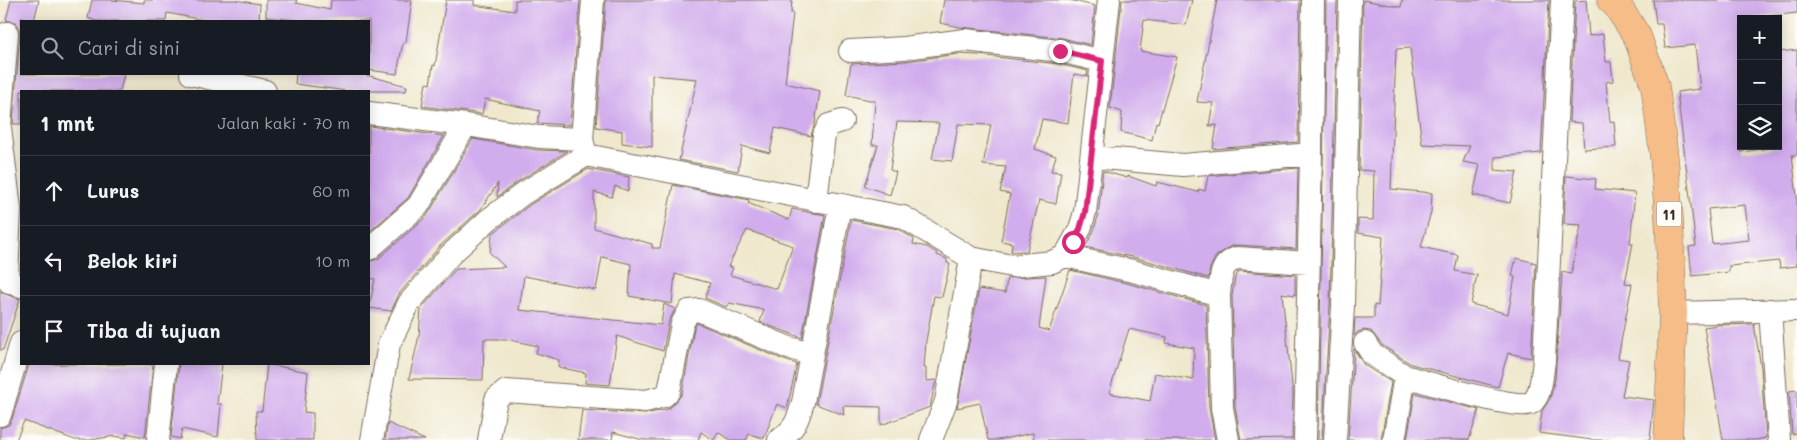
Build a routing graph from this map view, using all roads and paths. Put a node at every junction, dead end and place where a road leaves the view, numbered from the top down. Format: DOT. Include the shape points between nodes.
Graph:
graph roads {
  1 [pos="593,0"];
  2 [pos="1109,0"];
  3 [pos="1312,0"];
  4 [pos="1350,0"];
  5 [pos="1562,0"];
  6 [pos="1618,1"];
  7 [pos="9,34"];
  8 [pos="850,51"];
  9 [pos="1102,61"];
  10 [pos="195,80"];
  11 [pos="259,90"];
  12 [pos="370,113"];
  13 [pos="842,121"];
  14 [pos="466,125"];
  15 [pos="584,147"];
  16 [pos="1311,154"];
  17 [pos="1092,157"];
  18 [pos="816,201"];
  19 [pos="840,206"];
  20 [pos="370,248"];
  21 [pos="1065,256"];
  22 [pos="971,258"];
  23 [pos="1308,263"];
  24 [pos="20,286"];
  25 [pos="1220,295"];
  26 [pos="1770,310"];
  27 [pos="1797,310"];
  28 [pos="1673,313"];
  29 [pos="1365,343"];
  30 [pos="20,346"];
  31 [pos="812,354"];
  32 [pos="166,365"];
  33 [pos="1405,376"];
  34 [pos="0,415"];
  35 [pos="158,440"];
  36 [pos="372,440"];
  37 [pos="489,440"];
  38 [pos="779,440"];
  39 [pos="930,440"];
  40 [pos="1228,440"];
  41 [pos="1305,440"];
  42 [pos="1335,440"];
  43 [pos="1394,440"];
  44 [pos="1668,440"];
  45 [pos="1779,440"];
  1 -- 15 [label="street"];
  2 -- 9 [label="street"];
  3 -- 16 [label="street"];
  4 -- 42 [label="street" via="1343,306"];
  5 -- 33 [label="street" via="1545,351 1538,392 1533,403 1527,406"];
  6 -- 28 [label="highway, 11" via="1637,36 1655,86 1665,166"];
  7 -- 24 [label="street" via="0,127 10,209 7,279"];
  8 -- 9 [label="street" via="965,40 1060,51"];
  9 -- 17 [label="street"];
  10 -- 11 [label="street"];
  12 -- 14 [label="street"];
  13 -- 18 [label="street" via="829,125 824,135"];
  14 -- 15 [label="street"];
  14 -- 20 [label="street" via="418,206"];
  15 -- 18 [label="street"];
  15 -- 36 [label="street" via="488,220 450,255 409,303 389,344"];
  16 -- 17 [label="street" via="1183,165"];
  16 -- 23 [label="street"];
  17 -- 21 [label="street" via="1085,212"];
  18 -- 19 [label="street"];
  19 -- 22 [label="street" via="903,218"];
  19 -- 31 [label="street"];
  21 -- 22 [label="street" via="1052,262 1012,266"];
  21 -- 25 [label="street"];
  22 -- 39 [label="street" via="946,401"];
  23 -- 25 [label="street" via="1228,260 1224,266"];
  23 -- 41 [label="street"];
  25 -- 40 [label="street" via="1222,408"];
  26 -- 27 [label="street"];
  26 -- 28 [label="street"];
  26 -- 45 [label="street"];
  28 -- 44 [label="highway, 11"];
  29 -- 33 [label="street" via="1372,354"];
  30 -- 34 [label="street"];
  31 -- 37 [label="street" via="789,348 699,310 689,311 682,324 669,391 664,396 646,401 506,391 496,399"];
  31 -- 38 [label="street" via="799,416 789,433"];
  32 -- 35 [label="street"];
  33 -- 43 [label="street"];
}
